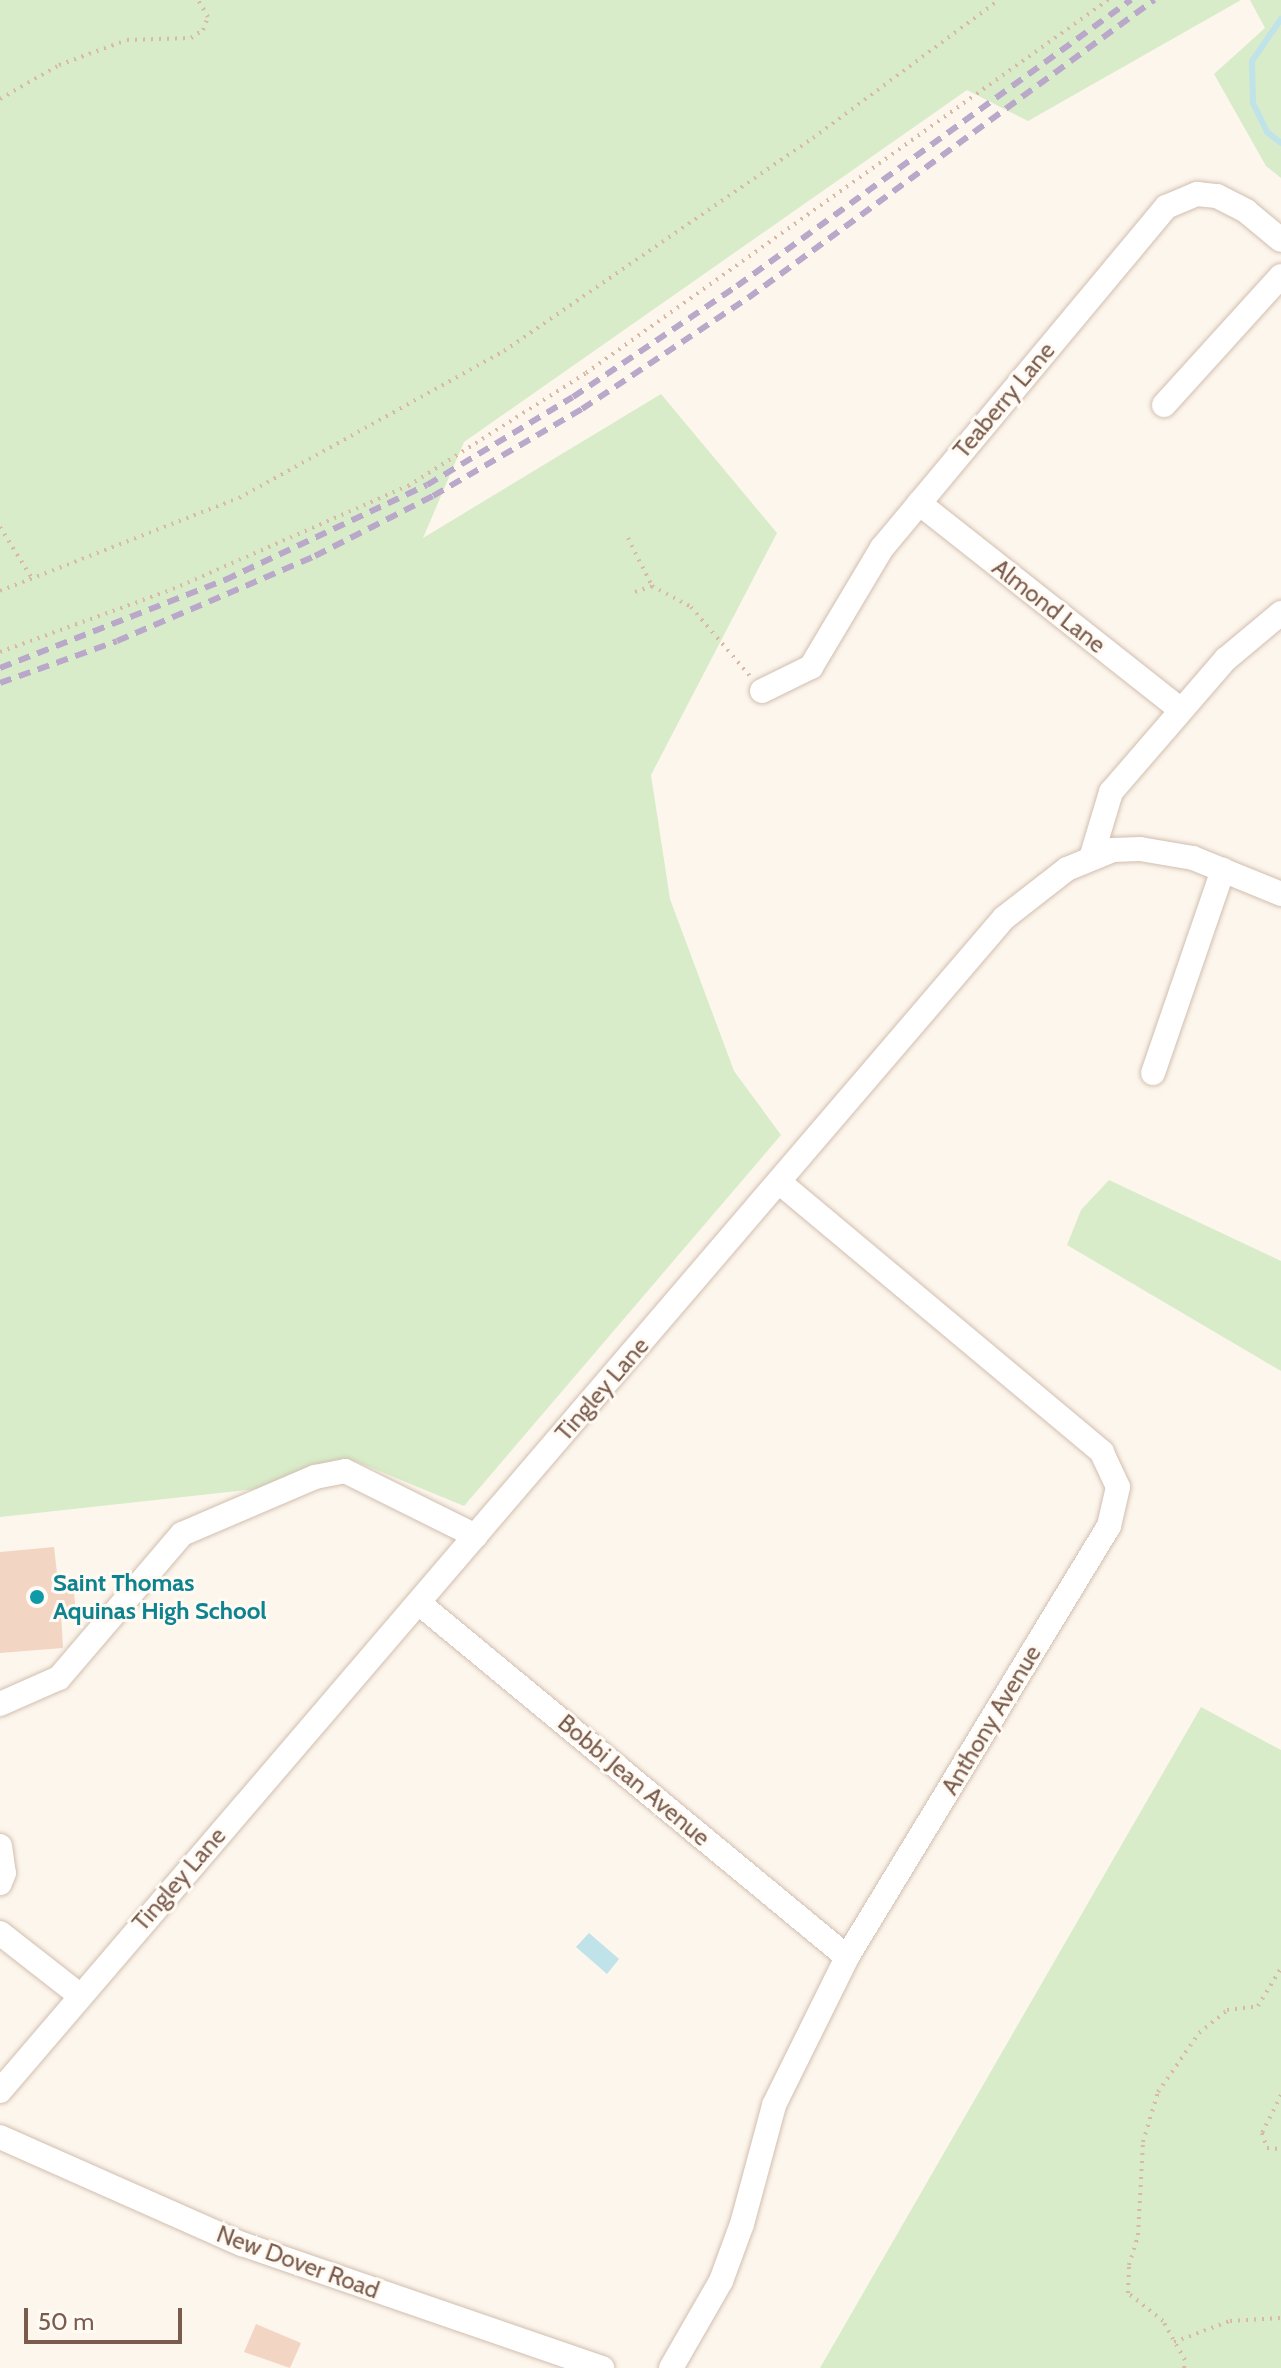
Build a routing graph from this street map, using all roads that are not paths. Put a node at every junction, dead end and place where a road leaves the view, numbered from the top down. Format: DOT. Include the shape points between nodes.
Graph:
graph roads {
  1 [pos="1281,240"];
  2 [pos="1281,276"];
  3 [pos="1164,405"];
  4 [pos="919,503"];
  5 [pos="1281,613"];
  6 [pos="762,691"];
  7 [pos="1180,709"];
  8 [pos="1092,855"];
  9 [pos="1223,870"];
  10 [pos="1281,894"];
  11 [pos="1153,1073"];
  12 [pos="779,1182"];
  13 [pos="476,1536"];
  14 [pos="420,1604"];
  15 [pos="0,1704"];
  16 [pos="0,1846"];
  17 [pos="0,1883"];
  18 [pos="0,1933"];
  19 [pos="847,1957"];
  20 [pos="78,1994"];
  21 [pos="0,2091"];
  22 [pos="0,2137"];
  23 [pos="602,2368"];
  24 [pos="671,2368"];
  1 -- 4 [label="street, Teaberry Lane" via="1246,211 1217,196 1197,194 1166,207"];
  2 -- 3 [label="street"];
  4 -- 6 [label="street, Teaberry Lane" via="882,548 811,667"];
  4 -- 7 [label="street, Almond Lane"];
  5 -- 7 [label="street" via="1226,659"];
  7 -- 8 [label="street" via="1111,792"];
  8 -- 9 [label="street, Tingley Lane" via="1140,849 1193,858"];
  8 -- 12 [label="street, Tingley Lane" via="1041,886 1004,918"];
  9 -- 10 [label="street, Tingley Lane"];
  9 -- 11 [label="street"];
  12 -- 13 [label="street, Tingley Lane"];
  12 -- 19 [label="street, Anthony Avenue" via="1102,1452 1118,1487 1109,1526"];
  13 -- 14 [label="street, Tingley Lane"];
  13 -- 15 [label="street" via="345,1471 315,1477 182,1534 59,1678"];
  14 -- 19 [label="street, Bobbi Jean Avenue"];
  14 -- 20 [label="street, Tingley Lane"];
  16 -- 17 [label="street"];
  18 -- 20 [label="street"];
  19 -- 24 [label="street, Anthony Avenue" via="774,2105 721,2281"];
  20 -- 21 [label="street, Tingley Lane"];
  22 -- 23 [label="street, New Dover Road" via="242,2244"];
}
